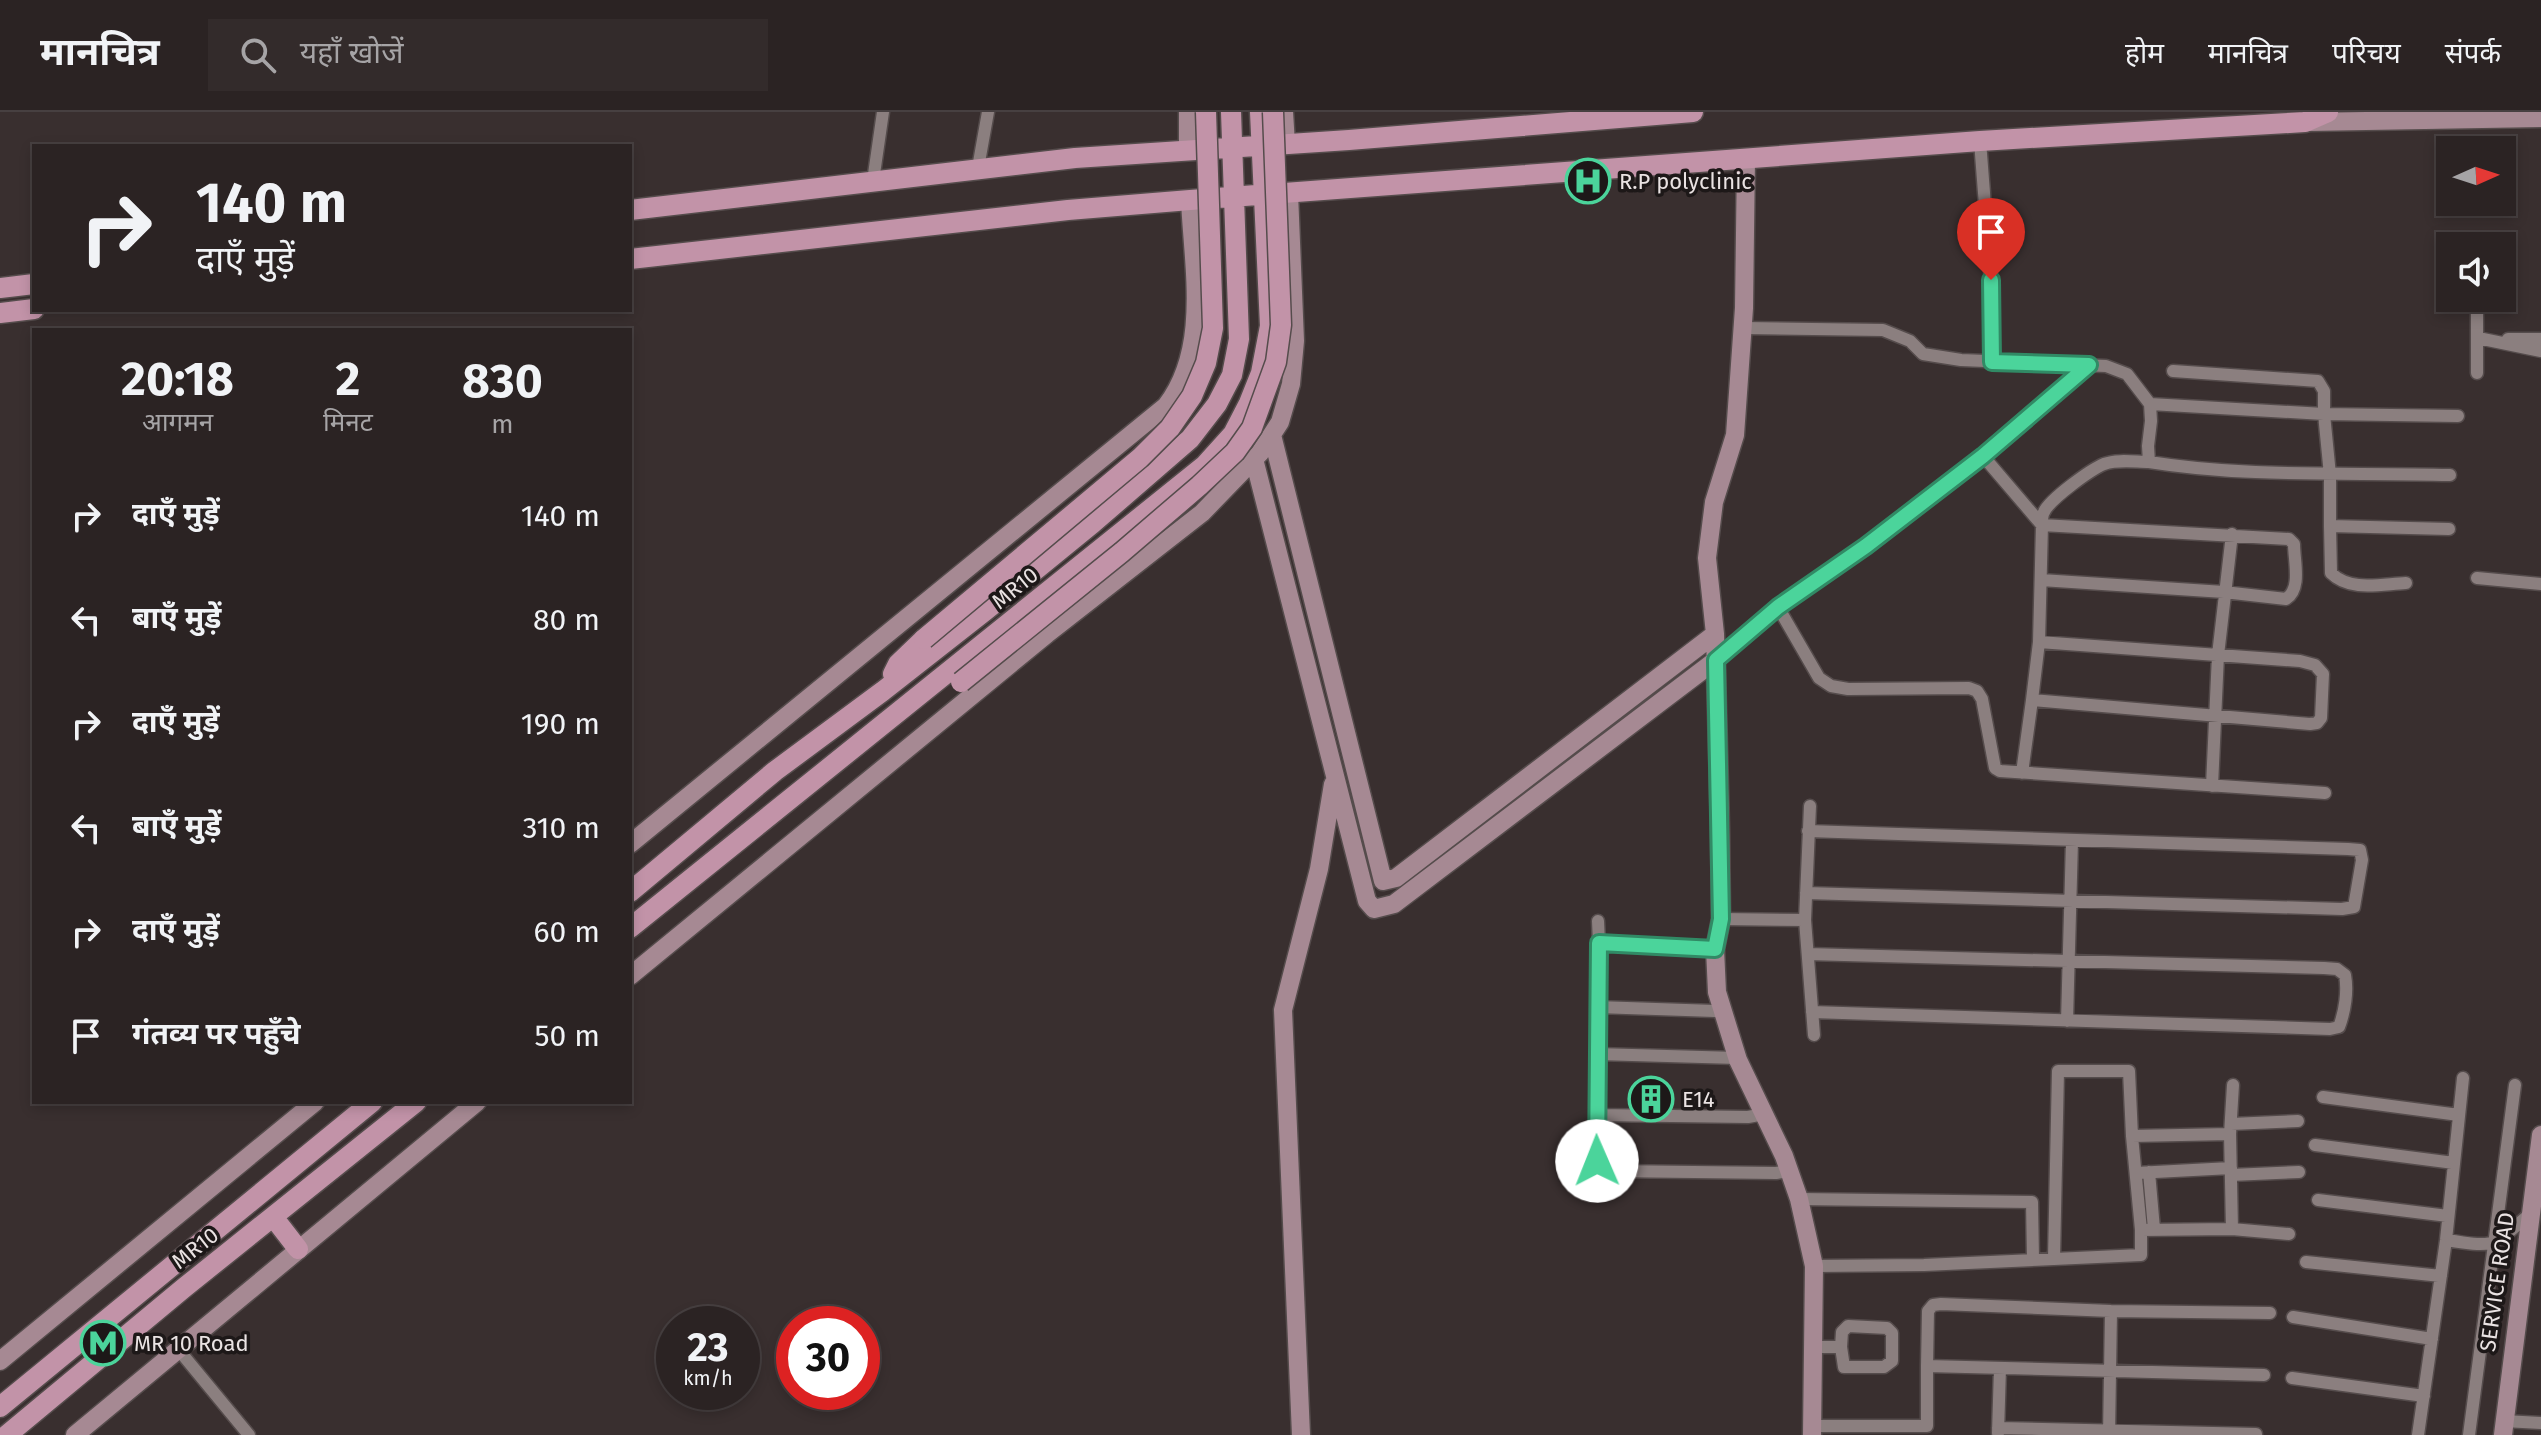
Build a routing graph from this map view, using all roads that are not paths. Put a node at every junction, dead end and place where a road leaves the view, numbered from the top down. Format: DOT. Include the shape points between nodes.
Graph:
graph roads {
  1 [pos="883,112"];
  2 [pos="988,112"];
  3 [pos="1188,112"];
  4 [pos="1206,112"];
  5 [pos="1231,112"];
  6 [pos="1260,112"];
  7 [pos="1273,112"];
  8 [pos="1284,112"];
  9 [pos="1693,112"];
  10 [pos="2328,112"];
  11 [pos="2541,118"];
  12 [pos="2305,122"];
  13 [pos="1980,141"];
  14 [pos="1286,144"];
  15 [pos="1262,146"];
  16 [pos="1231,147"];
  17 [pos="1188,148"];
  18 [pos="1746,159"];
  19 [pos="978,168"];
  20 [pos="873,181"];
  21 [pos="1289,193"];
  22 [pos="1265,195"];
  23 [pos="1232,198"];
  24 [pos="1190,200"];
  25 [pos="632,210"];
  26 [pos="632,259"];
  27 [pos="32,284"];
  28 [pos="0,288"];
  29 [pos="32,309"];
  30 [pos="2477,312"];
  31 [pos="0,313"];
  32 [pos="1744,328"];
  33 [pos="2478,338"];
  34 [pos="2541,339"];
  35 [pos="2541,351"];
  36 [pos="1992,362"];
  37 [pos="2089,365"];
  38 [pos="2173,371"];
  39 [pos="2477,373"];
  40 [pos="2150,404"];
  41 [pos="2324,414"];
  42 [pos="2458,416"];
  43 [pos="1272,435"];
  44 [pos="1983,456"];
  45 [pos="1254,459"];
  46 [pos="2149,462"];
  47 [pos="2330,475"];
  48 [pos="2450,475"];
  49 [pos="2042,525"];
  50 [pos="2330,526"];
  51 [pos="2449,529"];
  52 [pos="2232,534"];
  53 [pos="2477,578"];
  54 [pos="2041,580"];
  55 [pos="2406,583"];
  56 [pos="2541,584"];
  57 [pos="2224,592"];
  58 [pos="1778,607"];
  59 [pos="1715,634"];
  60 [pos="2039,642"];
  61 [pos="2218,655"];
  62 [pos="1716,660"];
  63 [pos="883,691"];
  64 [pos="2032,700"];
  65 [pos="911,703"];
  66 [pos="2217,715"];
  67 [pos="1346,734"];
  68 [pos="2022,773"];
  69 [pos="1334,774"];
  70 [pos="2212,786"];
  71 [pos="2325,793"];
  72 [pos="1810,806"];
  73 [pos="1808,831"];
  74 [pos="2072,841"];
  75 [pos="632,842"];
  76 [pos="632,890"];
  77 [pos="1806,893"];
  78 [pos="2070,900"];
  79 [pos="1721,919"];
  80 [pos="1805,920"];
  81 [pos="1598,921"];
  82 [pos="632,926"];
  83 [pos="1599,943"];
  84 [pos="1715,949"];
  85 [pos="1808,954"];
  86 [pos="2069,962"];
  87 [pos="632,974"];
  88 [pos="1597,1007"];
  89 [pos="1812,1012"];
  90 [pos="1724,1013"];
  91 [pos="2067,1021"];
  92 [pos="1814,1035"];
  93 [pos="1597,1054"];
  94 [pos="1737,1058"];
  95 [pos="2463,1078"];
  96 [pos="2233,1085"];
  97 [pos="2515,1085"];
  98 [pos="2323,1097"];
  99 [pos="313,1104"];
  100 [pos="370,1104"];
  101 [pos="414,1104"];
  102 [pos="475,1104"];
  103 [pos="1764,1114"];
  104 [pos="1596,1115"];
  105 [pos="2459,1115"];
  106 [pos="2298,1121"];
  107 [pos="2231,1129"];
  108 [pos="2541,1135"];
  109 [pos="2132,1136"];
  110 [pos="2315,1145"];
  111 [pos="2454,1163"];
  112 [pos="1789,1171"];
  113 [pos="2231,1171"];
  114 [pos="2142,1172"];
  115 [pos="2299,1172"];
  116 [pos="1799,1199"];
  117 [pos="2318,1200"];
  118 [pos="2531,1213"];
  119 [pos="2448,1216"];
  120 [pos="274,1218"];
  121 [pos="2147,1229"];
  122 [pos="2232,1229"];
  123 [pos="2289,1234"];
  124 [pos="2446,1240"];
  125 [pos="2496,1242"];
  126 [pos="298,1249"];
  127 [pos="2054,1258"];
  128 [pos="2033,1259"];
  129 [pos="2306,1262"];
  130 [pos="1814,1266"];
  131 [pos="2441,1276"];
  132 [pos="2111,1311"];
  133 [pos="2270,1313"];
  134 [pos="2293,1317"];
  135 [pos="2432,1339"];
  136 [pos="1814,1347"];
  137 [pos="1841,1347"];
  138 [pos="178,1349"];
  139 [pos="0,1361"];
  140 [pos="1927,1366"];
  141 [pos="2000,1368"];
  142 [pos="2110,1370"];
  143 [pos="2264,1375"];
  144 [pos="2292,1378"];
  145 [pos="2424,1396"];
  146 [pos="0,1407"];
  147 [pos="2541,1423"];
  148 [pos="2504,1428"];
  149 [pos="1812,1430"];
  150 [pos="1926,1430"];
  151 [pos="1998,1431"];
  152 [pos="2109,1433"];
  153 [pos="2256,1434"];
  154 [pos="7,1435"];
  155 [pos="75,1435"];
  156 [pos="249,1435"];
  157 [pos="1301,1435"];
  158 [pos="2418,1435"];
  159 [pos="2469,1435"];
  1 -- 20 [label="street"];
  2 -- 19 [label="street"];
  3 -- 17 [label="street"];
  4 -- 63 [label="main road, bridge" via="1213,328 1192,396 1140,458 924,639 898,664"];
  5 -- 16 [label="main road, MR10"];
  6 -- 15 [label="main road, MR10"];
  7 -- 65 [label="main road, bridge" via="1281,325 1276,362 1252,428 1199,486 961,682 940,696"];
  8 -- 14 [label="street"];
  9 -- 14 [label="main road"];
  10 -- 12 [label="main road"];
  11 -- 12 [label="street"];
  12 -- 13 [label="main road"];
  13 -- 18 [label="main road"];
  13 -- 36 [label="street"];
  14 -- 15 [label="main road"];
  15 -- 16 [label="main road"];
  15 -- 22 [label="main road, MR10"];
  16 -- 17 [label="main road"];
  16 -- 23 [label="main road, MR10"];
  17 -- 19 [label="main road"];
  18 -- 21 [label="main road"];
  18 -- 32 [label="street"];
  19 -- 20 [label="main road"];
  20 -- 25 [label="main road"];
  21 -- 22 [label="main road"];
  21 -- 43 [label="street" via="1295,341 1291,384"];
  22 -- 23 [label="main road"];
  22 -- 65 [label="main road, MR10" via="1270,326 1261,373 1233,434 1205,465"];
  23 -- 24 [label="main road"];
  23 -- 63 [label="main road, MR10" via="1239,339 1232,375 1217,404 1190,439 1093,523"];
  24 -- 26 [label="main road"];
  24 -- 75 [label="street" via="1194,339 1186,374 1166,406"];
  27 -- 28 [label="main road"];
  29 -- 31 [label="main road"];
  30 -- 33 [label="street"];
  32 -- 36 [label="street" via="1883,330 1910,341 1923,354"];
  32 -- 59 [label="street" via="1735,435 1714,502 1707,558"];
  33 -- 34 [label="street"];
  33 -- 35 [label="street"];
  33 -- 39 [label="street"];
  36 -- 37 [label="street"];
  37 -- 40 [label="street" via="2127,374"];
  37 -- 44 [label="street"];
  38 -- 41 [label="street" via="2318,381 2324,391"];
  40 -- 41 [label="street"];
  40 -- 46 [label="street"];
  41 -- 42 [label="street"];
  41 -- 47 [label="street"];
  43 -- 45 [label="street"];
  43 -- 67 [label="street"];
  44 -- 49 [label="street"];
  44 -- 58 [label="street"];
  45 -- 69 [label="street"];
  45 -- 87 [label="street" via="1202,513"];
  46 -- 47 [label="street" via="2239,473"];
  46 -- 49 [label="street" via="2115,462 2087,474 2050,504"];
  47 -- 48 [label="street"];
  47 -- 50 [label="street"];
  49 -- 52 [label="street"];
  49 -- 54 [label="street"];
  50 -- 51 [label="street"];
  50 -- 55 [label="street" via="2331,573 2339,580"];
  52 -- 57 [label="street"];
  52 -- 57 [label="street" via="2289,539 2294,544 2296,588 2286,599"];
  53 -- 56 [label="street"];
  54 -- 57 [label="street"];
  54 -- 60 [label="street"];
  57 -- 61 [label="street"];
  58 -- 62 [label="street"];
  58 -- 68 [label="street" via="1819,678 1831,686 1977,691 1995,768"];
  59 -- 62 [label="street"];
  59 -- 67 [label="street" via="1396,878 1383,881"];
  60 -- 61 [label="street"];
  60 -- 64 [label="street"];
  61 -- 66 [label="street"];
  61 -- 66 [label="street" via="2315,665 2323,674 2323,699 2321,718 2310,724"];
  62 -- 69 [label="street" via="1394,904 1374,909 1367,901"];
  62 -- 79 [label="street"];
  63 -- 76 [label="main road, MR10" via="775,771"];
  64 -- 66 [label="street"];
  64 -- 68 [label="street"];
  65 -- 82 [label="main road, MR10"];
  66 -- 70 [label="street"];
  67 -- 69 [label="street"];
  68 -- 70 [label="street"];
  69 -- 157 [label="street" via="1319,869 1283,1010"];
  70 -- 71 [label="street"];
  72 -- 73 [label="street"];
  73 -- 74 [label="street"];
  73 -- 77 [label="street"];
  74 -- 78 [label="street"];
  74 -- 78 [label="street" via="2348,849 2360,850 2362,860 2354,907 2342,909"];
  77 -- 78 [label="street"];
  77 -- 80 [label="street"];
  78 -- 86 [label="street"];
  79 -- 80 [label="street"];
  79 -- 84 [label="street"];
  80 -- 85 [label="street"];
  81 -- 83 [label="street"];
  83 -- 84 [label="street"];
  83 -- 88 [label="street"];
  84 -- 90 [label="street" via="1717,992"];
  85 -- 86 [label="street"];
  85 -- 89 [label="street"];
  86 -- 91 [label="street"];
  86 -- 91 [label="street" via="2337,969 2346,984 2343,1017 2339,1027 2330,1029"];
  88 -- 90 [label="street"];
  88 -- 93 [label="street"];
  89 -- 91 [label="street"];
  89 -- 92 [label="street"];
  90 -- 94 [label="street"];
  93 -- 94 [label="street"];
  93 -- 104 [label="street"];
  94 -- 103 [label="street"];
  95 -- 105 [label="street"];
  96 -- 107 [label="street"];
  97 -- 125 [label="street"];
  98 -- 105 [label="street"];
  99 -- 139 [label="street"];
  100 -- 146 [label="main road, MR10"];
  101 -- 120 [label="main road, MR10"];
  102 -- 126 [label="street"];
  103 -- 104 [label="street"];
  103 -- 112 [label="street"];
  104 -- 112 [label="street" via="1601,1170"];
  105 -- 111 [label="street"];
  106 -- 107 [label="street"];
  107 -- 109 [label="street"];
  107 -- 113 [label="street"];
  108 -- 118 [label="street, SERVICE ROAD"];
  109 -- 114 [label="street"];
  109 -- 127 [label="street" via="2129,1071 2058,1071"];
  110 -- 111 [label="street"];
  111 -- 119 [label="street"];
  112 -- 116 [label="street"];
  113 -- 114 [label="street"];
  113 -- 115 [label="street"];
  113 -- 122 [label="street"];
  114 -- 121 [label="street"];
  116 -- 128 [label="street" via="2032,1202"];
  116 -- 130 [label="street"];
  117 -- 119 [label="street"];
  118 -- 125 [label="street"];
  118 -- 148 [label="street, SERVICE ROAD"];
  119 -- 124 [label="street"];
  120 -- 126 [label="main road"];
  120 -- 154 [label="main road, MR10"];
  121 -- 122 [label="street"];
  121 -- 127 [label="street" via="2141,1255"];
  122 -- 123 [label="street"];
  124 -- 125 [label="street" via="2487,1246"];
  124 -- 131 [label="street"];
  125 -- 159 [label="street"];
  126 -- 138 [label="street"];
  127 -- 128 [label="street"];
  128 -- 130 [label="street"];
  129 -- 131 [label="street"];
  130 -- 136 [label="street"];
  131 -- 135 [label="street"];
  132 -- 133 [label="street"];
  132 -- 140 [label="street" via="1933,1305 1928,1311"];
  132 -- 142 [label="street"];
  134 -- 135 [label="street"];
  135 -- 145 [label="street"];
  136 -- 137 [label="street"];
  136 -- 149 [label="street"];
  137 -- 137 [label="street" via="1848,1326 1887,1328 1892,1333 1892,1361 1884,1367 1844,1367"];
  138 -- 155 [label="street"];
  138 -- 156 [label="street"];
  140 -- 141 [label="street"];
  140 -- 150 [label="street"];
  141 -- 142 [label="street"];
  141 -- 151 [label="street"];
  142 -- 143 [label="street"];
  142 -- 152 [label="street"];
  144 -- 145 [label="street"];
  145 -- 158 [label="street"];
  147 -- 148 [label="street"];
  149 -- 150 [label="street"];
  151 -- 152 [label="street"];
  152 -- 153 [label="street"];
}
